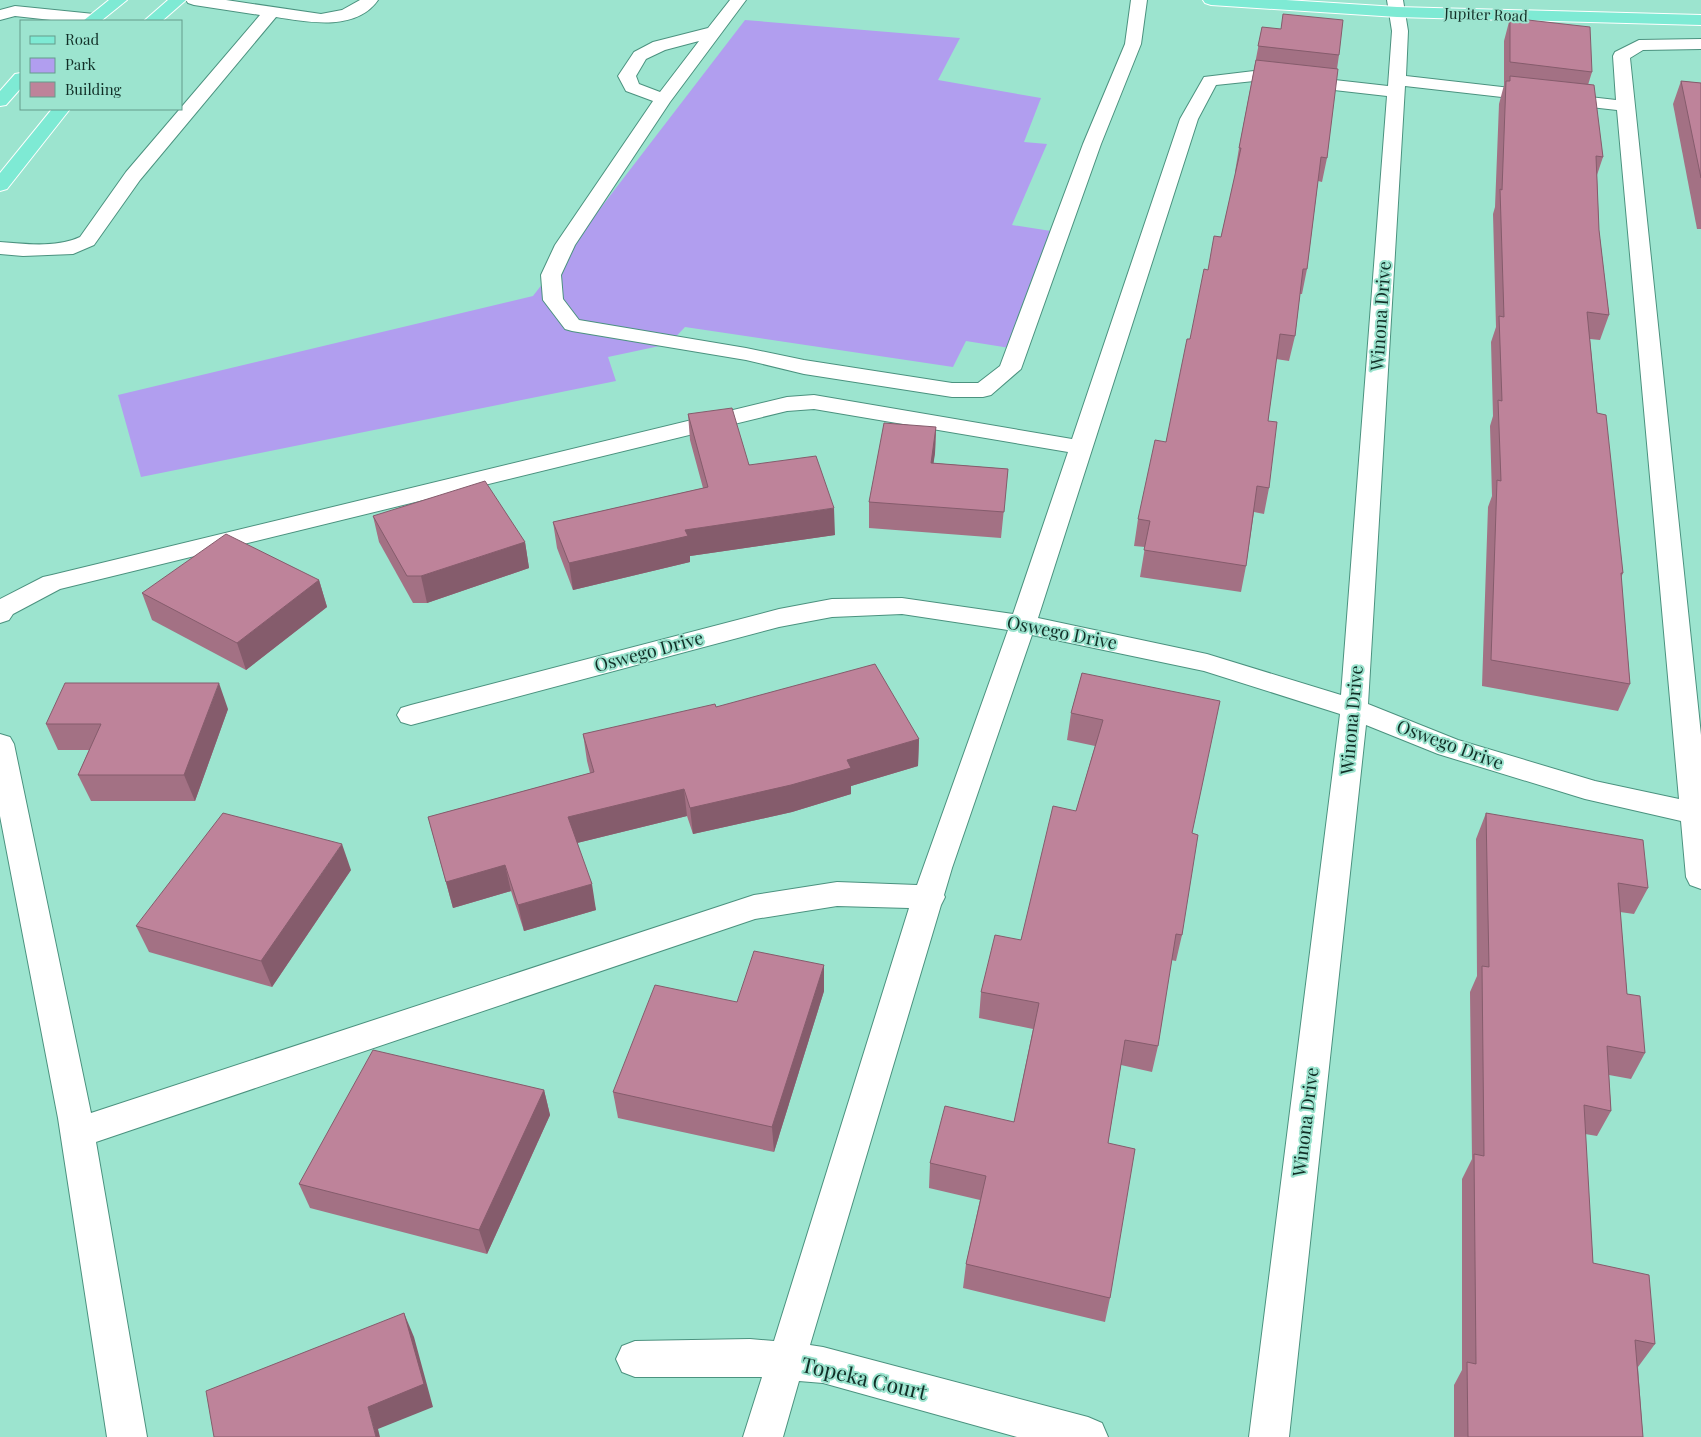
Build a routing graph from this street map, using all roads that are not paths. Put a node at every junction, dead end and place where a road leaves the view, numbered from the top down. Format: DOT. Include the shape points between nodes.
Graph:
graph roads {
  1 [pos="119,0"];
  2 [pos="178,0"];
  3 [pos="194,0"];
  4 [pos="370,0"];
  5 [pos="738,0"];
  6 [pos="1140,0"];
  7 [pos="1211,0"];
  8 [pos="1396,6"];
  9 [pos="270,7"];
  10 [pos="12,8"];
  11 [pos="92,20"];
  12 [pos="153,20"];
  13 [pos="1701,20"];
  14 [pos="712,32"];
  15 [pos="1701,44"];
  16 [pos="20,79"];
  17 [pos="1396,86"];
  18 [pos="663,99"];
  19 [pos="0,101"];
  20 [pos="1626,106"];
  21 [pos="60,110"];
  22 [pos="0,185"];
  23 [pos="0,235"];
  24 [pos="87,241"];
  25 [pos="0,248"];
  26 [pos="1081,447"];
  27 [pos="0,614"];
  28 [pos="1023,624"];
  29 [pos="1354,709"];
  30 [pos="411,716"];
  31 [pos="0,744"];
  32 [pos="1698,814"];
  33 [pos="1701,877"];
  34 [pos="930,897"];
  35 [pos="78,1134"];
  36 [pos="636,1359"];
  37 [pos="786,1361"];
  38 [pos="127,1437"];
  39 [pos="763,1437"];
  40 [pos="1088,1437"];
  41 [pos="1269,1437"];
  1 -- 11 [label="main road"];
  2 -- 12 [label="main road"];
  3 -- 9 [label="street"];
  4 -- 9 [label="street" via="359,9 337,18 322,19"];
  5 -- 14 [label="street"];
  6 -- 18 [label="street" via="1133,44 1092,144 1010,369 982,390 942,389 572,325 553,300 551,275 565,246"];
  7 -- 8 [label="main road, Jupiter Road"];
  8 -- 13 [label="main road, Jupiter Road"];
  8 -- 17 [label="street, Winona Drive" via="1400,31"];
  9 -- 24 [label="street" via="133,176"];
  10 -- 11 [label="street" via="30,14"];
  14 -- 18 [label="street"];
  14 -- 18 [label="street" via="659,46 640,56 627,76 632,87"];
  15 -- 20 [label="street" via="1640,45 1621,56"];
  16 -- 19 [label="main road"];
  17 -- 20 [label="street"];
  17 -- 26 [label="street" via="1254,76 1210,81 1189,119"];
  17 -- 29 [label="street, Winona Drive"];
  20 -- 32 [label="street"];
  21 -- 22 [label="main road"];
  23 -- 24 [label="street" via="26,232 64,234"];
  24 -- 25 [label="street" via="73,248"];
  26 -- 27 [label="street" via="814,402 787,404 52,583 4,608"];
  26 -- 28 [label="street"];
  28 -- 29 [label="street, Oswego Drive" via="1207,663"];
  28 -- 30 [label="street, Oswego Drive" via="902,606 832,608 779,618"];
  28 -- 34 [label="street" via="937,868"];
  29 -- 32 [label="street, Oswego Drive" via="1448,747 1586,789"];
  29 -- 41 [label="street, Winona Drive"];
  31 -- 35 [label="street"];
  32 -- 33 [label="street"];
  34 -- 35 [label="street" via="837,894 754,907"];
  34 -- 37 [label="street"];
  35 -- 38 [label="street"];
  36 -- 37 [label="street, Topeka Court" via="750,1357"];
  37 -- 39 [label="street"];
  37 -- 40 [label="street, Topeka Court" via="823,1365"];
}
